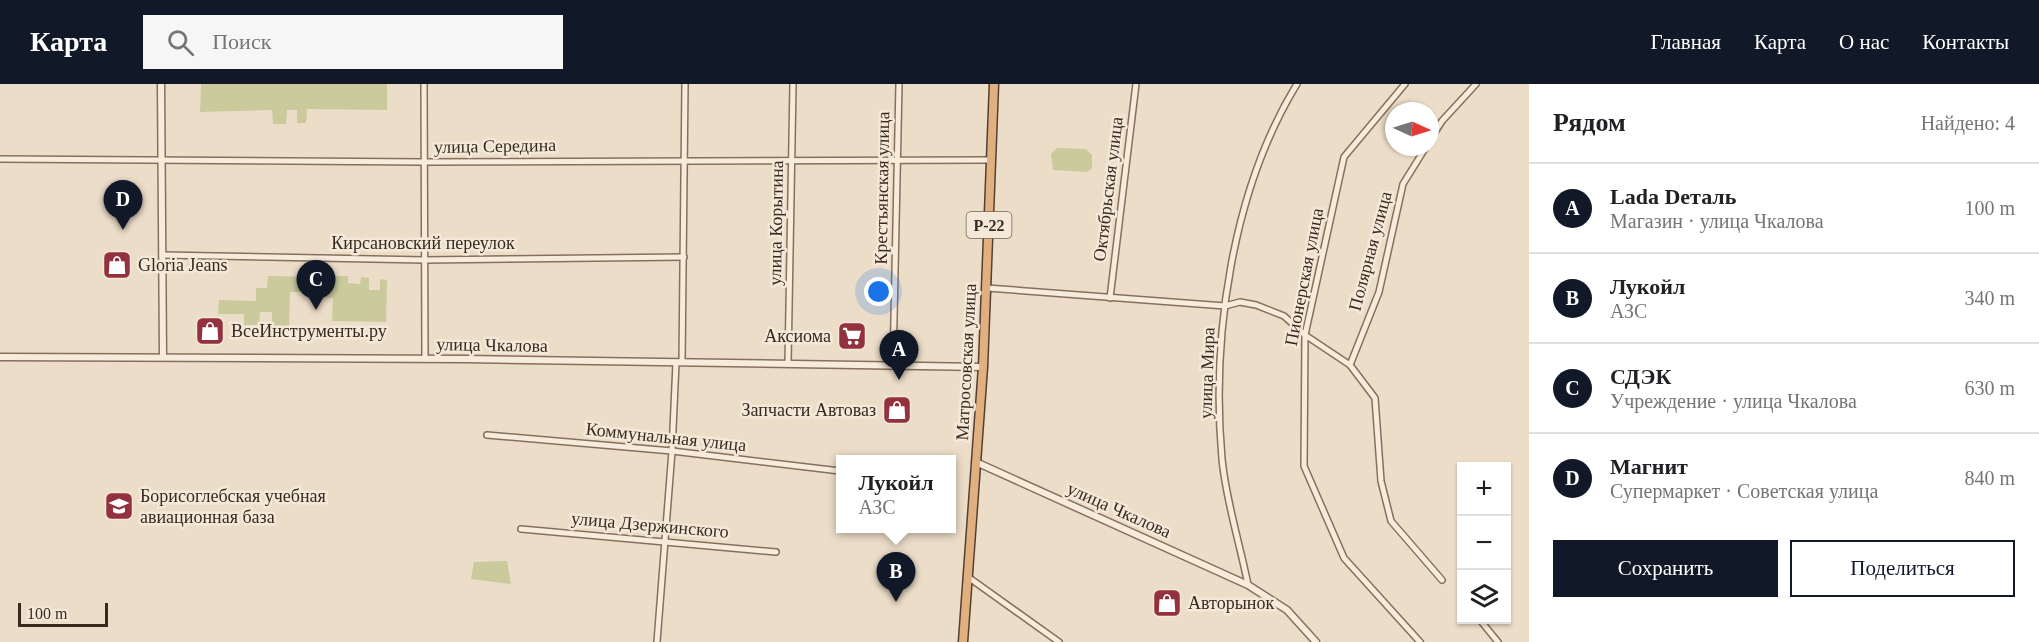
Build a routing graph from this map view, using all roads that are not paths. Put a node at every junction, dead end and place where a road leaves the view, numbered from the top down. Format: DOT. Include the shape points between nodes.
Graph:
graph roads {
  1 [pos="161,84"];
  2 [pos="424,84"];
  3 [pos="685,84"];
  4 [pos="793,84"];
  5 [pos="899,84"];
  6 [pos="994,84"];
  7 [pos="1136,84"];
  8 [pos="1297,84"];
  9 [pos="1405,84"];
  10 [pos="1476,84"];
  11 [pos="1439,126"];
  12 [pos="1420,156"];
  13 [pos="161,158"];
  14 [pos="0,159"];
  15 [pos="685,159"];
  16 [pos="899,159"];
  17 [pos="793,160"];
  18 [pos="991,160"];
  19 [pos="424,162"];
  20 [pos="162,255"];
  21 [pos="684,257"];
  22 [pos="425,260"];
  23 [pos="987,288"];
  24 [pos="1110,298"];
  25 [pos="1225,306"];
  26 [pos="1305,335"];
  27 [pos="0,357"];
  28 [pos="163,357"];
  29 [pos="425,359"];
  30 [pos="679,363"];
  31 [pos="788,363"];
  32 [pos="893,365"];
  33 [pos="1350,365"];
  34 [pos="983,367"];
  35 [pos="487,435"];
  36 [pos="672,451"];
  37 [pos="978,463"];
  38 [pos="836,471"];
  39 [pos="520,529"];
  40 [pos="665,540"];
  41 [pos="776,552"];
  42 [pos="968,577"];
  43 [pos="1442,580"];
  44 [pos="1248,585"];
  45 [pos="1483,624"];
  46 [pos="657,642"];
  47 [pos="963,642"];
  48 [pos="1059,642"];
  49 [pos="1316,642"];
  50 [pos="1420,642"];
  51 [pos="1498,642"];
  1 -- 13 [label="street"];
  2 -- 19 [label="street"];
  3 -- 15 [label="street"];
  4 -- 17 [label="street, улица Корытина"];
  5 -- 16 [label="street, Крестьянская улица"];
  6 -- 18 [label="highway, Матросовская улица / Р-22"];
  7 -- 24 [label="street, Октябрьская улица"];
  8 -- 25 [label="street, улица Мира" via="1254,178"];
  9 -- 26 [label="street, Пионерская улица" via="1344,157"];
  10 -- 11 [label="street"];
  12 -- 33 [label="street, Полярная улица" via="1403,184 1379,292"];
  13 -- 14 [label="street, улица Середина"];
  13 -- 19 [label="street, улица Середина"];
  13 -- 20 [label="street"];
  15 -- 17 [label="street, улица Середина"];
  15 -- 19 [label="street, улица Середина"];
  15 -- 21 [label="street"];
  16 -- 17 [label="street, улица Середина"];
  16 -- 18 [label="street, улица Середина"];
  16 -- 32 [label="street, Крестьянская улица"];
  17 -- 31 [label="street, улица Корытина"];
  18 -- 23 [label="highway, Матросовская улица / Р-22"];
  19 -- 22 [label="street"];
  20 -- 22 [label="street, Кирсановский переулок"];
  20 -- 28 [label="street"];
  21 -- 22 [label="street, Кирсановский переулок"];
  21 -- 30 [label="street"];
  22 -- 29 [label="street"];
  23 -- 24 [label="street"];
  23 -- 34 [label="highway, Матросовская улица / Р-22"];
  24 -- 25 [label="street"];
  25 -- 26 [label="street" via="1240,302 1256,305 1284,316"];
  25 -- 44 [label="street, улица Мира" via="1218,397 1223,462"];
  26 -- 33 [label="street"];
  26 -- 50 [label="street, Пионерская улица" via="1304,466 1344,558"];
  27 -- 28 [label="street, улица Чкалова"];
  28 -- 29 [label="street, улица Чкалова"];
  29 -- 30 [label="street, улица Чкалова"];
  30 -- 31 [label="street, улица Чкалова"];
  30 -- 36 [label="street"];
  31 -- 32 [label="street, улица Чкалова"];
  32 -- 34 [label="street, улица Чкалова"];
  33 -- 43 [label="street" via="1375,398 1381,481 1391,521"];
  34 -- 37 [label="highway, Матросовская улица / Р-22"];
  35 -- 36 [label="street, Коммунальная улица"];
  36 -- 38 [label="street, Коммунальная улица"];
  36 -- 40 [label="street"];
  37 -- 42 [label="highway, Матросовская улица / Р-22"];
  37 -- 44 [label="street, улица Чкалова"];
  39 -- 40 [label="street, улица Дзержинского"];
  40 -- 41 [label="street, улица Дзержинского"];
  40 -- 46 [label="street"];
  42 -- 47 [label="highway, Матросовская улица / Р-22"];
  42 -- 48 [label="street"];
  44 -- 49 [label="street" via="1287,610"];
  45 -- 51 [label="street"];
}
